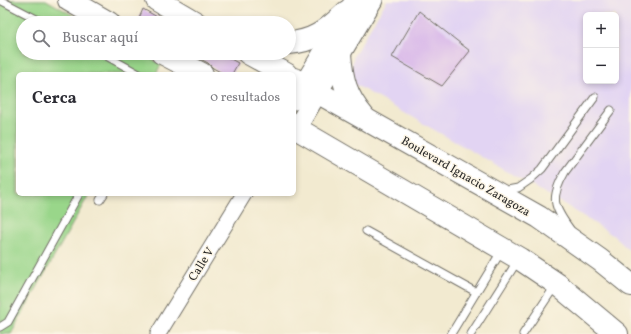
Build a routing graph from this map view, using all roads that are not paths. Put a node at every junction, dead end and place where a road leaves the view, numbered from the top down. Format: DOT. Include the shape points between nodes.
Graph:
graph roads {
  1 [pos="0,0"];
  2 [pos="69,0"];
  3 [pos="156,0"];
  4 [pos="373,0"];
  5 [pos="352,6"];
  6 [pos="31,16"];
  7 [pos="97,16"];
  8 [pos="184,16"];
  9 [pos="296,43"];
  10 [pos="340,54"];
  11 [pos="114,60"];
  12 [pos="259,60"];
  13 [pos="173,62"];
  14 [pos="136,72"];
  15 [pos="197,72"];
  16 [pos="277,72"];
  17 [pos="299,86"];
  18 [pos="595,97"];
  19 [pos="611,110"];
  20 [pos="296,118"];
  21 [pos="365,119"];
  22 [pos="296,130"];
  23 [pos="495,192"];
  24 [pos="78,196"];
  25 [pos="243,196"];
  26 [pos="366,230"];
  27 [pos="583,247"];
  28 [pos="511,253"];
  29 [pos="557,284"];
  30 [pos="631,285"];
  31 [pos="476,292"];
  32 [pos="0,327"];
  33 [pos="158,334"];
  34 [pos="451,334"];
  35 [pos="471,334"];
  36 [pos="523,334"];
  37 [pos="618,334"];
  1 -- 6 [label="lane"];
  2 -- 7 [label="main road"];
  3 -- 8 [label="main road"];
  4 -- 10 [label="street"];
  5 -- 9 [label="main road" via="322,34"];
  5 -- 17 [label="street"];
  10 -- 17 [label="street"];
  10 -- 21 [label="main road" via="341,73 347,92"];
  11 -- 14 [label="lane"];
  12 -- 16 [label="main road, Boulevard Ignacio Zaragoza"];
  13 -- 15 [label="main road"];
  17 -- 20 [label="street"];
  17 -- 21 [label="main road, Boulevard Ignacio Zaragoza"];
  18 -- 23 [label="lane" via="531,180 518,188"];
  19 -- 27 [label="lane" via="564,172 556,192 555,201 560,215"];
  21 -- 23 [label="main road, Boulevard Ignacio Zaragoza"];
  22 -- 28 [label="main road"];
  23 -- 27 [label="main road, Boulevard Ignacio Zaragoza" via="539,217"];
  24 -- 32 [label="lane" via="8,322"];
  25 -- 33 [label="street, Calle V"];
  26 -- 31 [label="lane"];
  27 -- 30 [label="main road, Boulevard Ignacio Zaragoza"];
  28 -- 29 [label="main road"];
  28 -- 31 [label="lane"];
  28 -- 35 [label="lane"];
  29 -- 36 [label="lane"];
  29 -- 37 [label="main road"];
  31 -- 34 [label="lane"];
}
